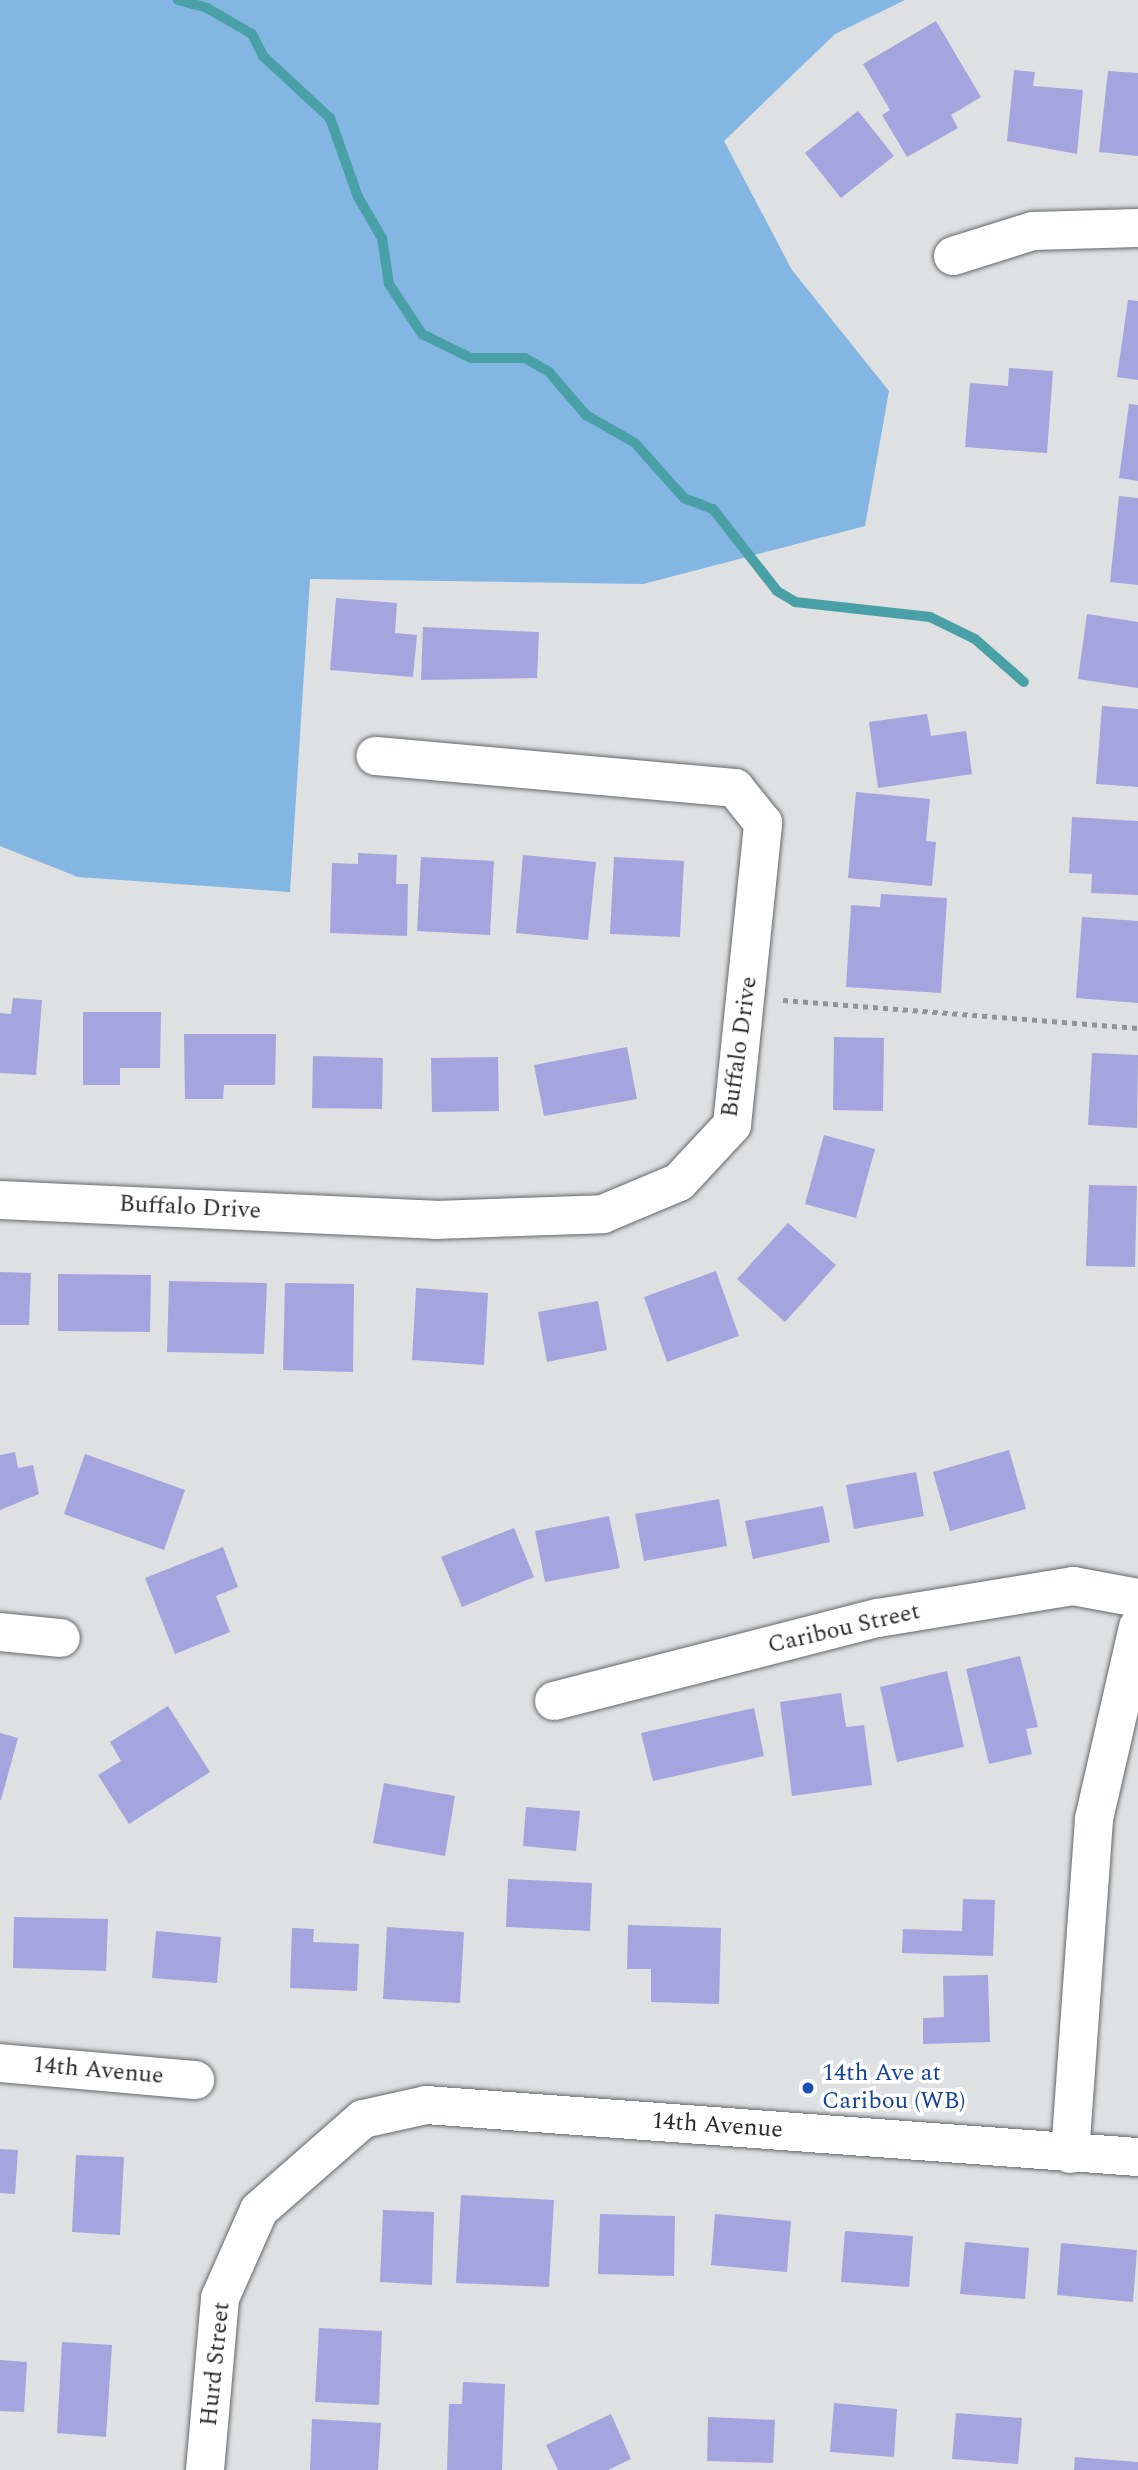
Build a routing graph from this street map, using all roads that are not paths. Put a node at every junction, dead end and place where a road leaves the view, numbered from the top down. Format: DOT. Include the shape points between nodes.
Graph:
graph roads {
  1 [pos="1138,228"];
  2 [pos="953,256"];
  3 [pos="375,756"];
  4 [pos="0,1200"];
  5 [pos="1138,1598"];
  6 [pos="1138,1627"];
  7 [pos="0,1632"];
  8 [pos="61,1638"];
  9 [pos="554,1701"];
  10 [pos="0,2063"];
  11 [pos="195,2080"];
  12 [pos="1070,2154"];
  13 [pos="1138,2157"];
  14 [pos="311,2161"];
  15 [pos="205,2470"];
  1 -- 2 [label="street" via="1033,230"];
  3 -- 4 [label="street, Buffalo Drive" via="735,788 763,823 732,1125 679,1182 603,1214 435,1220"];
  5 -- 9 [label="street, Caribou Street" via="1073,1587 878,1618"];
  6 -- 12 [label="street" via="1094,1819"];
  7 -- 8 [label="street"];
  10 -- 11 [label="street, 14th Avenue"];
  12 -- 13 [label="street, 14th Avenue"];
  12 -- 14 [label="street, 14th Avenue" via="426,2105 363,2119"];
  14 -- 15 [label="street, Hurd Street" via="259,2210 220,2298"];
}
